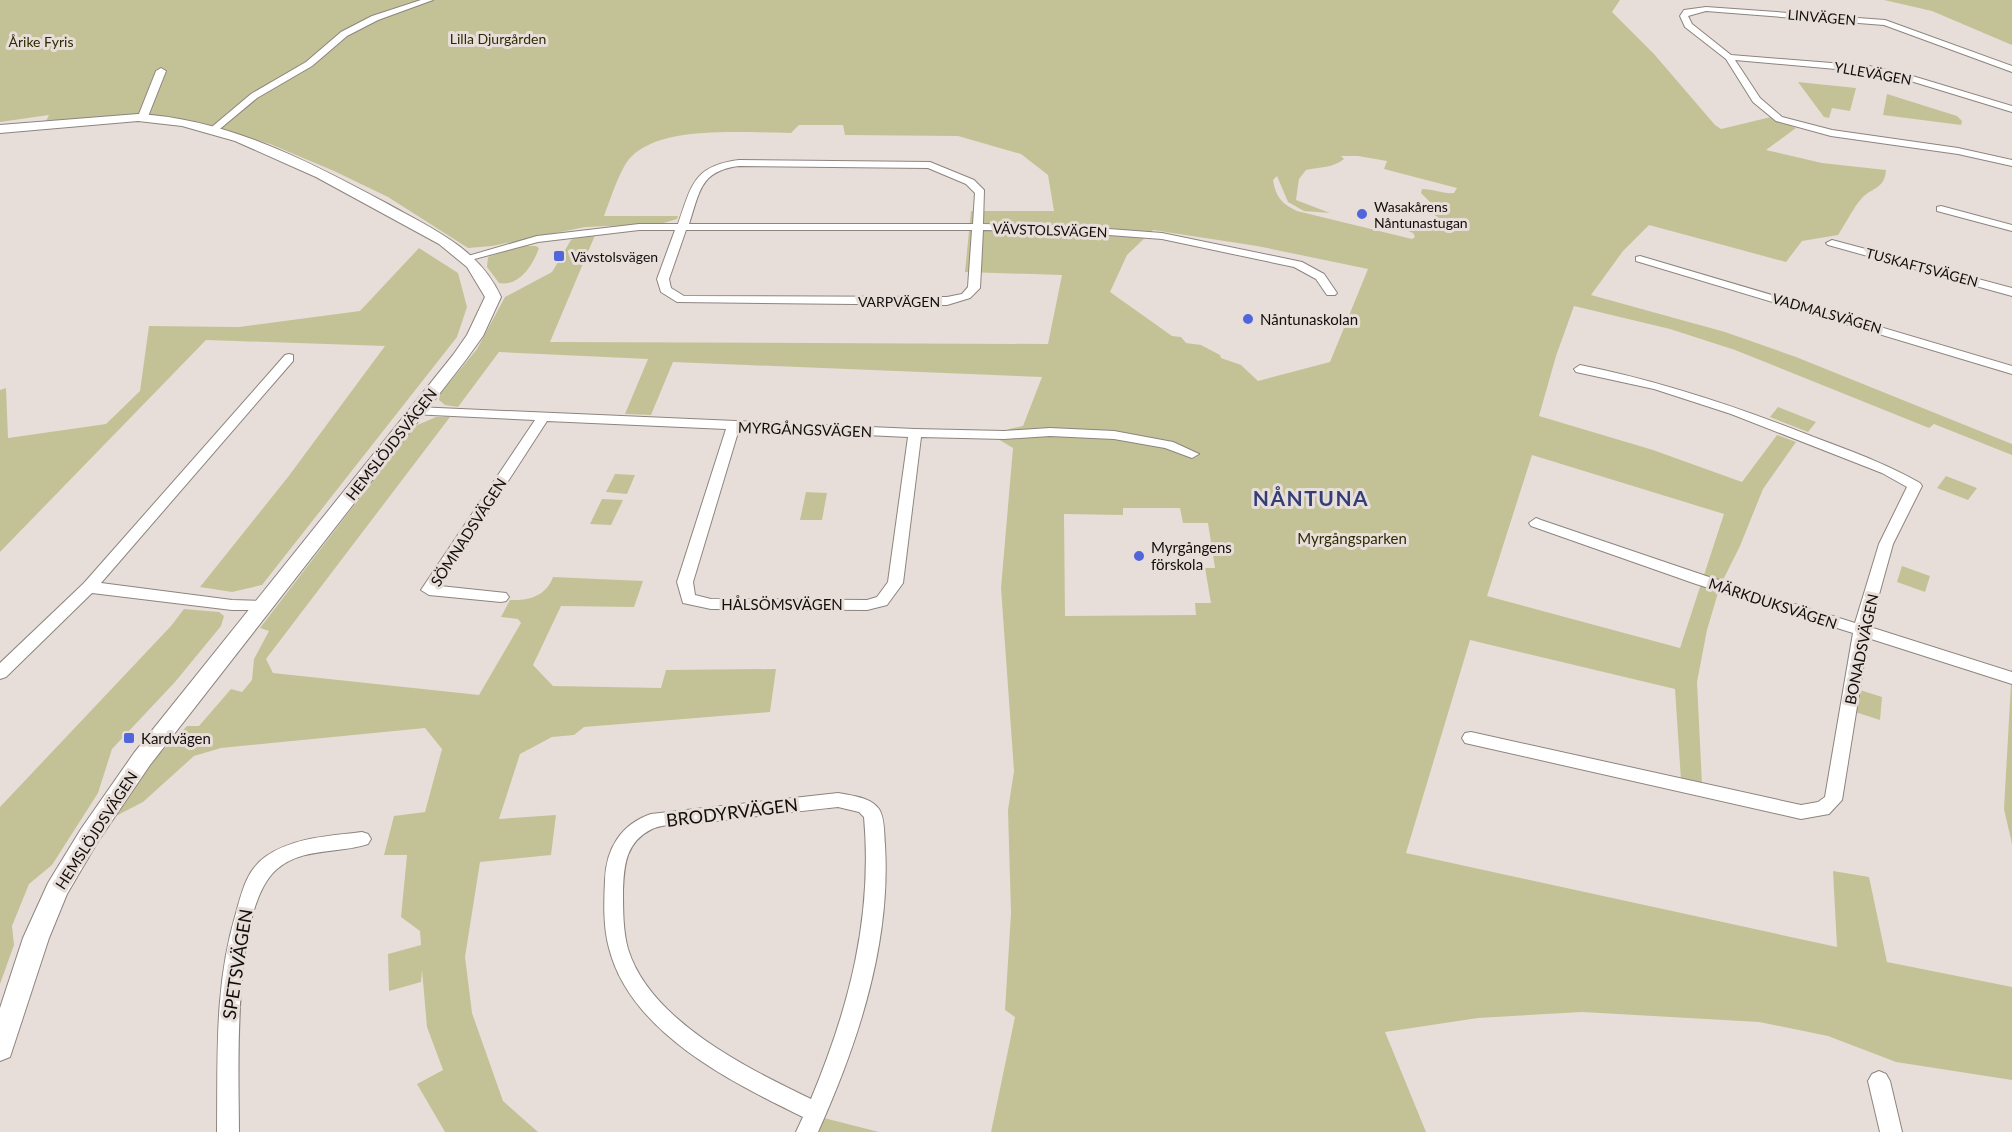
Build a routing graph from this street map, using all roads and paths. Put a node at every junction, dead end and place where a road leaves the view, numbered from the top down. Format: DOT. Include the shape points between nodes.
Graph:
graph roads {
  1 [pos="429,0"];
  2 [pos="1730,57"];
  3 [pos="2012,69"];
  4 [pos="161,71"];
  5 [pos="2012,109"];
  6 [pos="142,119"];
  7 [pos="0,129"];
  8 [pos="213,131"];
  9 [pos="2012,163"];
  10 [pos="1941,209"];
  11 [pos="683,227"];
  12 [pos="979,227"];
  13 [pos="2012,228"];
  14 [pos="1832,243"];
  15 [pos="467,258"];
  16 [pos="1640,259"];
  17 [pos="2012,292"];
  18 [pos="1331,293"];
  19 [pos="289,358"];
  20 [pos="1580,369"];
  21 [pos="2012,370"];
  22 [pos="416,411"];
  23 [pos="544,416"];
  24 [pos="733,426"];
  25 [pos="915,433"];
  26 [pos="1192,454"];
  27 [pos="1536,523"];
  28 [pos="89,587"];
  29 [pos="501,597"];
  30 [pos="264,606"];
  31 [pos="1861,630"];
  32 [pos="0,673"];
  33 [pos="2012,678"];
  34 [pos="1471,738"];
  35 [pos="362,839"];
  36 [pos="0,1048"];
  37 [pos="1879,1081"];
  38 [pos="812,1123"];
  39 [pos="228,1132"];
  40 [pos="1891,1132"];
  1 -- 8 [label="street" via="375,18 344,34 309,64 254,96"];
  2 -- 3 [label="street, LINVÄGEN" via="1685,22 1685,13 1713,9 1881,22"];
  2 -- 5 [label="street, YLLEVÄGEN" via="1875,70"];
  2 -- 9 [label="street, LINVÄGEN" via="1756,100 1772,115 1790,124"];
  4 -- 6 [label="street"];
  6 -- 7 [label="street, HEMSLÖJDSVÄGEN"];
  6 -- 8 [label="street, HEMSLÖJDSVÄGEN" via="182,122"];
  8 -- 15 [label="street, HEMSLÖJDSVÄGEN" via="258,145 337,182"];
  10 -- 13 [label="street"];
  11 -- 12 [label="street, VÄVSTOLSVÄGEN"];
  11 -- 12 [label="street, VARPVÄGEN" via="705,172 739,163 930,165 970,182 980,192"];
  11 -- 12 [label="street, VARPVÄGEN" via="663,279 665,291 681,299 947,301 966,296 974,288"];
  11 -- 15 [label="street, VÄVSTOLSVÄGEN" via="571,233"];
  12 -- 18 [label="street, VÄVSTOLSVÄGEN" via="1069,228 1173,238 1310,268 1324,278"];
  14 -- 17 [label="street, TUSKAFTSVÄGEN"];
  15 -- 22 [label="street, HEMSLÖJDSVÄGEN" via="486,281 493,297 475,336"];
  16 -- 21 [label="street, VADMALSVÄGEN"];
  19 -- 28 [label="street"];
  20 -- 31 [label="street, BONADSVÄGEN" via="1690,397 1887,470 1915,486 1886,544"];
  22 -- 23 [label="street, MYRGÅNGSVÄGEN"];
  22 -- 30 [label="street, HEMSLÖJDSVÄGEN"];
  23 -- 24 [label="street, MYRGÅNGSVÄGEN"];
  23 -- 29 [label="street, SÖMNADSVÄGEN" via="429,590"];
  24 -- 25 [label="street, MYRGÅNGSVÄGEN"];
  24 -- 25 [label="street, HÅLSÖMSVÄGEN" via="685,582 688,599 711,604 867,605 882,601 896,583"];
  25 -- 26 [label="street, MYRGÅNGSVÄGEN" via="1114,435 1168,445"];
  27 -- 31 [label="street, MÄRKDUKSVÄGEN"];
  28 -- 30 [label="street"];
  28 -- 32 [label="street"];
  30 -- 36 [label="street, HEMSLÖJDSVÄGEN" via="142,759 89,836 57,890 36,938"];
  31 -- 33 [label="street, MÄRKDUKSVÄGEN"];
  31 -- 34 [label="street, BONADSVÄGEN" via="1835,793 1823,809 1801,812"];
  35 -- 39 [label="street, SPETSVÄGEN" via="286,854 270,864 254,882 238,938 228,1001"];
  37 -- 40 [label="street"];
  38 -- 38 [label="street, BRODYRVÄGEN" via="843,1049 874,911 873,815 865,806 838,800 651,821 617,849 614,861 614,922 620,952 635,982 667,1023"];
}
